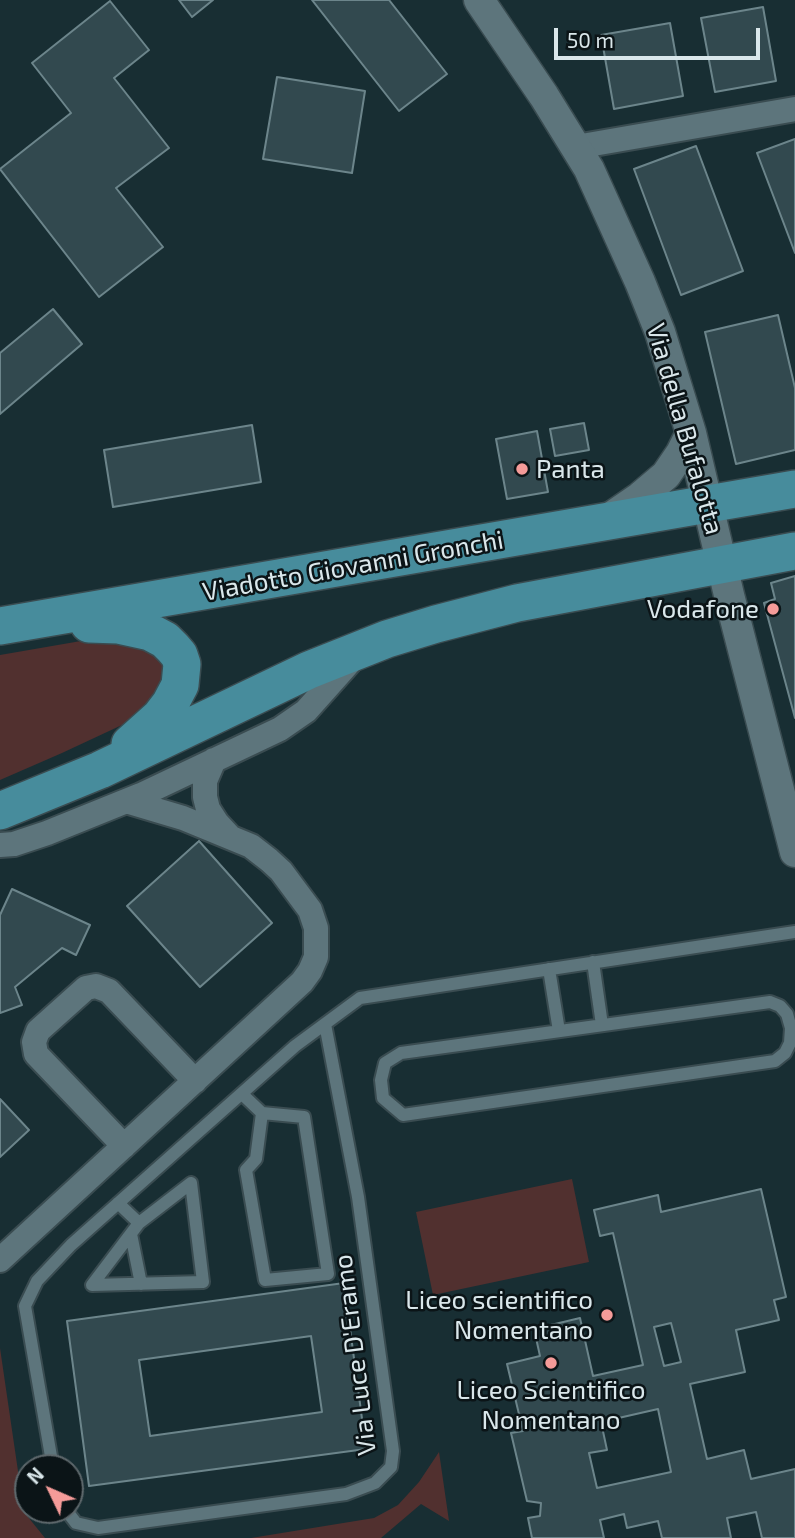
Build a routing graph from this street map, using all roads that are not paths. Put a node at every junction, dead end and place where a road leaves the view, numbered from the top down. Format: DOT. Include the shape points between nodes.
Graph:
graph roads {
  1 [pos="479,0"];
  2 [pos="795,109"];
  3 [pos="576,147"];
  4 [pos="691,433"];
  5 [pos="795,489"];
  6 [pos="707,505"];
  7 [pos="602,523"];
  8 [pos="795,551"];
  9 [pos="722,564"];
  10 [pos="0,628"];
  11 [pos="362,648"];
  12 [pos="214,760"];
  13 [pos="64,786"];
  14 [pos="126,801"];
  15 [pos="0,811"];
  16 [pos="231,838"];
  17 [pos="0,845"];
  18 [pos="795,852"];
  19 [pos="795,932"];
  20 [pos="593,962"];
  21 [pos="549,969"];
  22 [pos="324,1024"];
  23 [pos="602,1025"];
  24 [pos="559,1031"];
  25 [pos="195,1081"];
  26 [pos="242,1094"];
  27 [pos="262,1113"];
  28 [pos="124,1146"];
  29 [pos="118,1203"];
  30 [pos="139,1223"];
  31 [pos="131,1234"];
  32 [pos="0,1260"];
  33 [pos="141,1284"];
  34 [pos="51,1454"];
  35 [pos="80,1524"];
  1 -- 3 [label="street, Via della Bufalotta"];
  2 -- 3 [label="street"];
  3 -- 4 [label="street, Via della Bufalotta" via="640,282"];
  4 -- 6 [label="street, Via della Bufalotta"];
  4 -- 7 [label="street" via="666,475"];
  5 -- 6 [label="main road, Viadotto Giovanni Gronchi"];
  6 -- 7 [label="main road, Viadotto Giovanni Gronchi"];
  6 -- 9 [label="street, Via della Bufalotta"];
  7 -- 10 [label="main road, Viadotto Giovanni Gronchi"];
  8 -- 9 [label="main road"];
  9 -- 11 [label="main road" via="517,603"];
  9 -- 18 [label="street, Via della Bufalotta"];
  10 -- 13 [label="main road" via="118,625 150,632 179,656 180,685 160,717 121,751"];
  11 -- 12 [label="street" via="306,711 281,729"];
  11 -- 13 [label="main road"];
  12 -- 14 [label="street"];
  12 -- 16 [label="street" via="205,781 205,797 208,809"];
  13 -- 15 [label="main road"];
  14 -- 16 [label="street"];
  14 -- 17 [label="street" via="47,834"];
  16 -- 25 [label="street" via="269,860 310,910 316,929 316,957 302,982"];
  19 -- 20 [label="lane"];
  20 -- 21 [label="lane"];
  20 -- 23 [label="lane"];
  21 -- 22 [label="lane" via="360,998"];
  21 -- 24 [label="lane"];
  22 -- 26 [label="lane"];
  22 -- 35 [label="lane, Via Luce D'Eramo" via="358,1197 393,1451 391,1466 375,1483 346,1494 98,1528"];
  23 -- 24 [label="lane"];
  23 -- 24 [label="lane" via="770,1002 787,1014 791,1028 785,1053 775,1060 403,1115 383,1098 380,1080 385,1063 401,1053"];
  25 -- 28 [label="street"];
  25 -- 28 [label="street" via="109,991 96,986 86,988 38,1031 36,1054"];
  26 -- 27 [label="lane"];
  26 -- 29 [label="lane"];
  27 -- 27 [label="lane" via="304,1117 328,1274 265,1280 246,1170 256,1159"];
  28 -- 32 [label="street"];
  29 -- 30 [label="lane"];
  29 -- 34 [label="lane" via="37,1280 25,1306"];
  30 -- 31 [label="lane"];
  30 -- 33 [label="lane" via="191,1183 203,1282"];
  31 -- 33 [label="lane"];
  31 -- 33 [label="lane" via="92,1285"];
}
